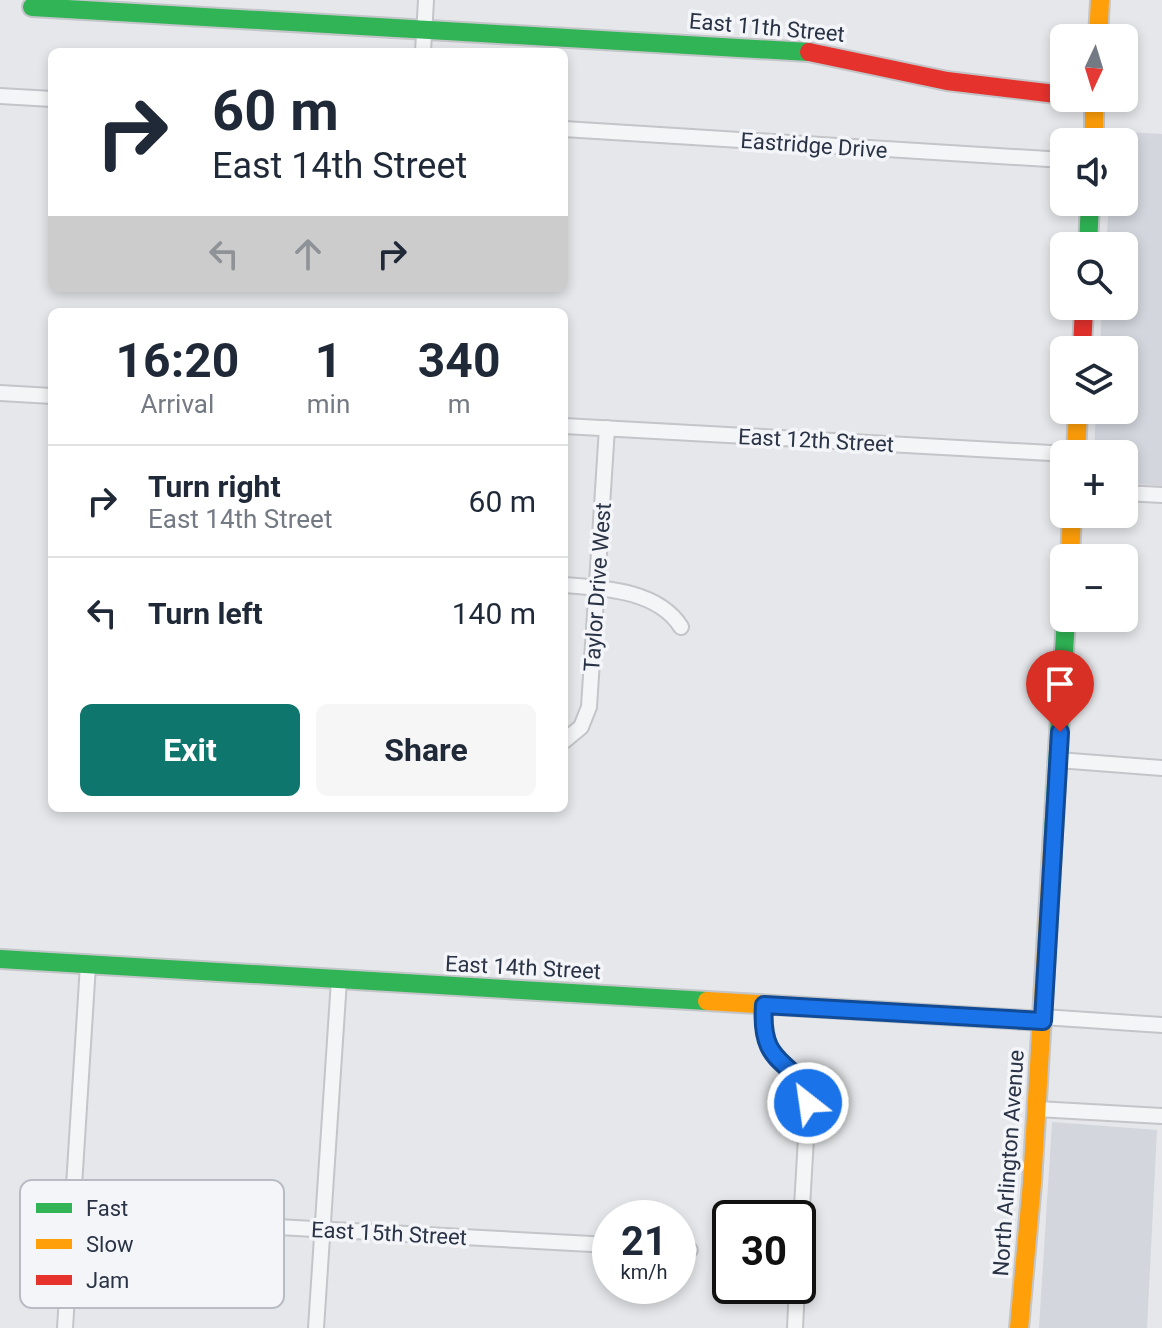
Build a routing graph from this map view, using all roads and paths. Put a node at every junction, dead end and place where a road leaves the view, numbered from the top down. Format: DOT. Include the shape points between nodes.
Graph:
graph roads {
  1 [pos="426,0"];
  2 [pos="1100,0"];
  3 [pos="32,7"];
  4 [pos="1099,24"];
  5 [pos="425,30"];
  6 [pos="423,48"];
  7 [pos="1050,93"];
  8 [pos="0,96"];
  9 [pos="48,99"];
  10 [pos="568,129"];
  11 [pos="1050,159"];
  12 [pos="0,393"];
  13 [pos="48,396"];
  14 [pos="568,426"];
  15 [pos="607,428"];
  16 [pos="1050,453"];
  17 [pos="1138,494"];
  18 [pos="1162,495"];
  19 [pos="568,585"];
  20 [pos="597,587"];
  21 [pos="681,627"];
  22 [pos="1065,632"];
  23 [pos="568,739"];
  24 [pos="1058,760"];
  25 [pos="1162,768"];
  26 [pos="0,959"];
  27 [pos="88,965"];
  28 [pos="339,980"];
  29 [pos="764,1005"];
  30 [pos="1043,1019"];
  31 [pos="1162,1025"];
  32 [pos="1037,1109"];
  33 [pos="1162,1116"];
  34 [pos="74,1180"];
  35 [pos="802,1200"];
  36 [pos="284,1228"];
  37 [pos="322,1230"];
  38 [pos="592,1244"];
  39 [pos="796,1304"];
  40 [pos="66,1308"];
  41 [pos="65,1328"];
  42 [pos="316,1328"];
  43 [pos="795,1328"];
  44 [pos="1019,1328"];
  1 -- 5 [label="street"];
  2 -- 4 [label="street"];
  3 -- 5 [label="street, East 11th Street"];
  5 -- 6 [label="street"];
  5 -- 7 [label="street, East 11th Street" via="827,53 947,81"];
  8 -- 9 [label="street"];
  10 -- 11 [label="street, Eastridge Drive"];
  12 -- 13 [label="street"];
  14 -- 15 [label="street, East 12th Street"];
  15 -- 16 [label="street, East 12th Street"];
  15 -- 20 [label="street, Taylor Drive West"];
  17 -- 18 [label="street"];
  19 -- 20 [label="street"];
  20 -- 21 [label="street" via="659,606"];
  20 -- 23 [label="street, Taylor Drive West" via="589,707 581,727"];
  22 -- 24 [label="street, North Arlington Avenue"];
  24 -- 25 [label="street"];
  24 -- 30 [label="street, North Arlington Avenue"];
  26 -- 27 [label="street, East 14th Street"];
  27 -- 28 [label="street, East 14th Street"];
  27 -- 34 [label="street"];
  28 -- 29 [label="street, East 14th Street"];
  28 -- 37 [label="street"];
  29 -- 30 [label="street, East 14th Street"];
  29 -- 35 [label="street" via="767,1046 798,1079 808,1103"];
  30 -- 31 [label="street"];
  30 -- 32 [label="street, North Arlington Avenue"];
  32 -- 33 [label="street"];
  32 -- 44 [label="street, North Arlington Avenue"];
  36 -- 37 [label="street, East 15th Street"];
  37 -- 38 [label="street, East 15th Street"];
  37 -- 42 [label="street"];
  39 -- 43 [label="street"];
  40 -- 41 [label="street"];
}
